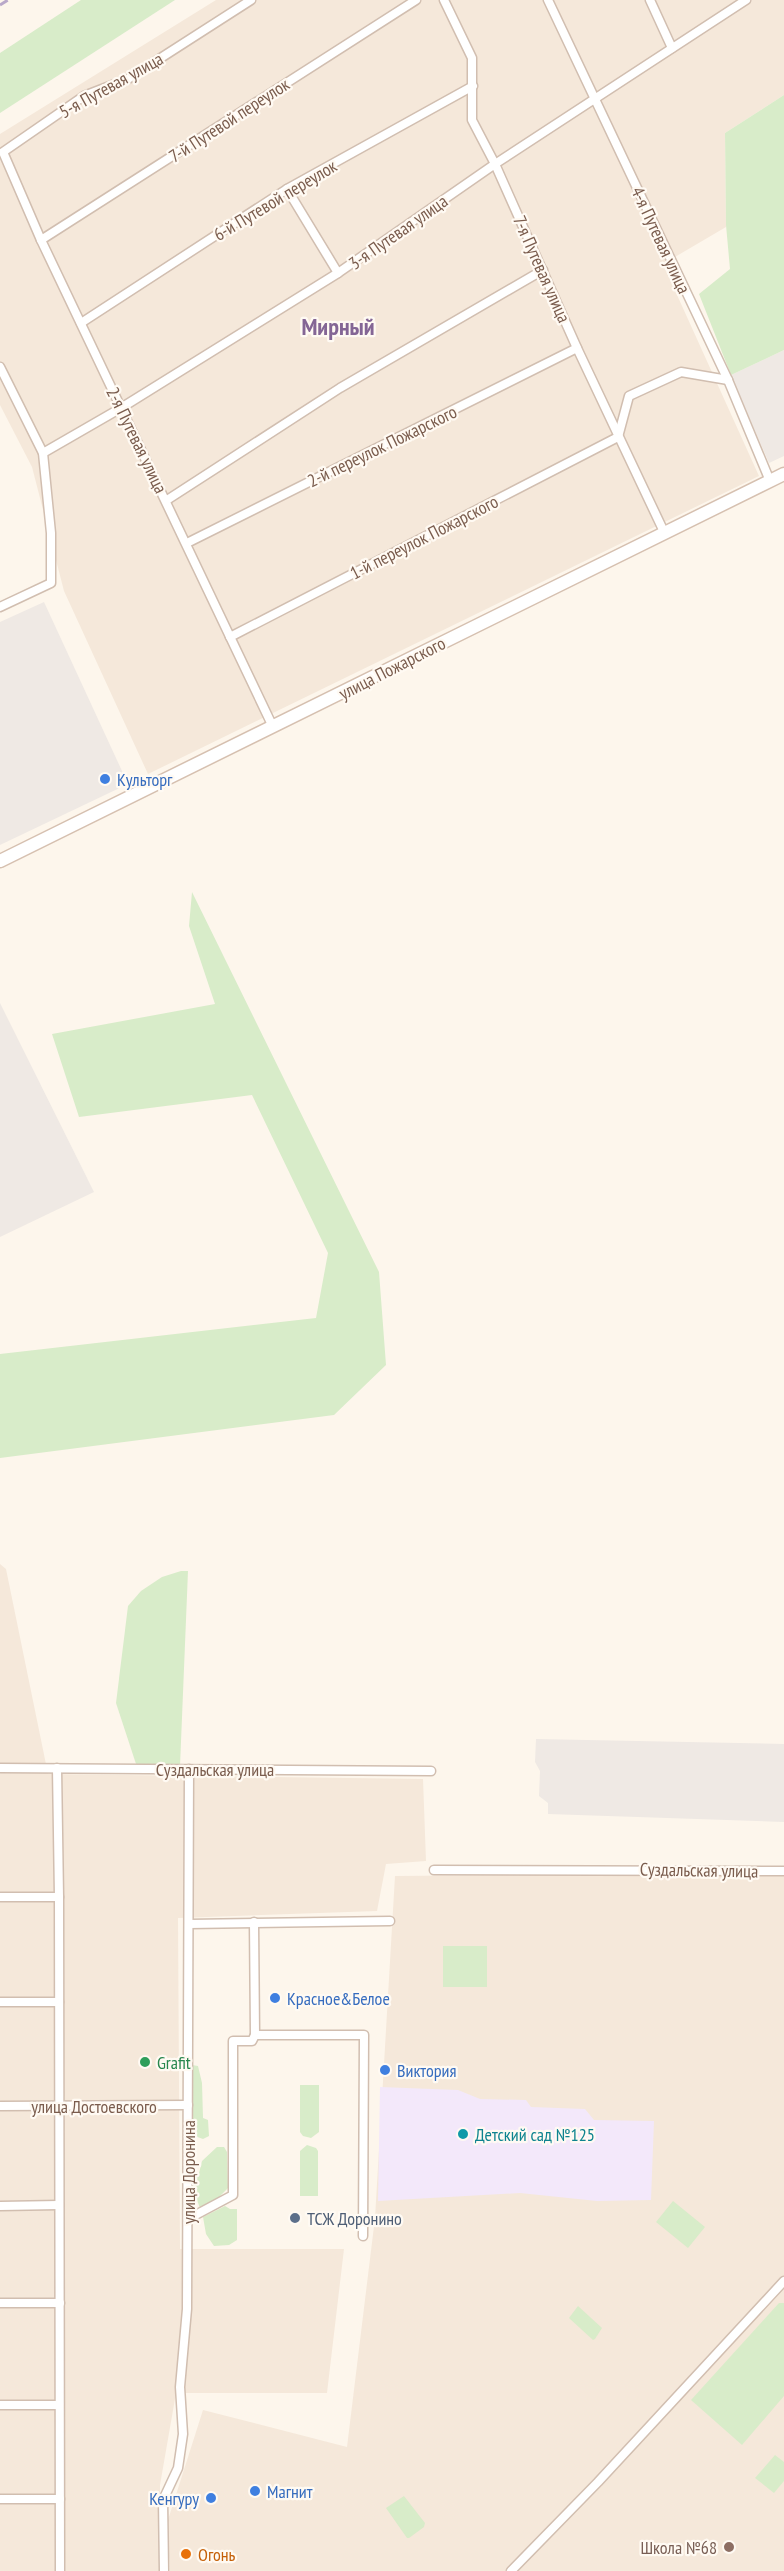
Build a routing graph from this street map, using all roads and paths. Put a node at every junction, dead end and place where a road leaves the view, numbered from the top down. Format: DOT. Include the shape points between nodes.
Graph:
graph roads {
  1 [pos="251,0"];
  2 [pos="416,0"];
  3 [pos="444,0"];
  4 [pos="548,0"];
  5 [pos="650,0"];
  6 [pos="746,0"];
  7 [pos="672,48"];
  8 [pos="473,86"];
  9 [pos="594,100"];
  10 [pos="3,152"];
  11 [pos="495,164"];
  12 [pos="288,189"];
  13 [pos="41,240"];
  14 [pos="543,270"];
  15 [pos="338,273"];
  16 [pos="81,323"];
  17 [pos="576,348"];
  18 [pos="0,367"];
  19 [pos="728,380"];
  20 [pos="121,408"];
  21 [pos="618,437"];
  22 [pos="43,453"];
  23 [pos="784,474"];
  24 [pos="770,481"];
  25 [pos="167,500"];
  26 [pos="665,534"];
  27 [pos="186,543"];
  28 [pos="0,607"];
  29 [pos="230,637"];
  30 [pos="273,727"];
  31 [pos="0,861"];
  32 [pos="0,1768"];
  33 [pos="57,1768"];
  34 [pos="189,1769"];
  35 [pos="431,1771"];
  36 [pos="434,1870"];
  37 [pos="784,1871"];
  38 [pos="0,1897"];
  39 [pos="59,1897"];
  40 [pos="390,1921"];
  41 [pos="254,1922"];
  42 [pos="189,1924"];
  43 [pos="0,2002"];
  44 [pos="59,2002"];
  45 [pos="255,2035"];
  46 [pos="188,2105"];
  47 [pos="0,2106"];
  48 [pos="58,2106"];
  49 [pos="59,2205"];
  50 [pos="0,2206"];
  51 [pos="188,2219"];
  52 [pos="363,2236"];
  53 [pos="784,2280"];
  54 [pos="0,2303"];
  55 [pos="60,2303"];
  56 [pos="59,2404"];
  57 [pos="0,2405"];
  58 [pos="0,2499"];
  59 [pos="60,2499"];
  60 [pos="60,2571"];
  61 [pos="164,2571"];
  62 [pos="512,2571"];
  1 -- 10 [label="street, 5-я Путевая улица" via="128,79 84,96"];
  2 -- 13 [label="street, 7-й Путевой переулок"];
  3 -- 8 [label="street, 7-я Путевая улица" via="472,58"];
  4 -- 9 [label="street, 4-я Путевая улица"];
  5 -- 7 [label="street"];
  6 -- 7 [label="street, 3-я Путевая улица"];
  7 -- 9 [label="street, 3-я Путевая улица"];
  8 -- 11 [label="street, 7-я Путевая улица" via="472,120"];
  8 -- 12 [label="street, 6-й Путевой переулок"];
  9 -- 11 [label="street, 3-я Путевая улица"];
  9 -- 19 [label="street, 4-я Путевая улица"];
  10 -- 13 [label="street, 2-я Путевая улица"];
  11 -- 14 [label="street, 7-я Путевая улица"];
  11 -- 15 [label="street, 3-я Путевая улица"];
  12 -- 15 [label="street"];
  12 -- 16 [label="street, 6-й Путевой переулок"];
  13 -- 16 [label="street, 2-я Путевая улица"];
  14 -- 17 [label="street, 7-я Путевая улица"];
  14 -- 25 [label="street" via="340,388"];
  15 -- 20 [label="street, 3-я Путевая улица"];
  16 -- 20 [label="street, 2-я Путевая улица"];
  17 -- 21 [label="street, 7-я Путевая улица"];
  17 -- 27 [label="street, 2-й переулок Пожарского"];
  18 -- 22 [label="street"];
  19 -- 21 [label="street" via="681,372 629,396"];
  19 -- 24 [label="street, 4-я Путевая улица"];
  20 -- 22 [label="street, 3-я Путевая улица"];
  20 -- 25 [label="street, 2-я Путевая улица"];
  21 -- 26 [label="street, 7-я Путевая улица"];
  21 -- 29 [label="street, 1-й переулок Пожарского"];
  22 -- 28 [label="street" via="51,533 51,583"];
  23 -- 24 [label="street, улица Пожарского"];
  24 -- 26 [label="street, улица Пожарского"];
  25 -- 27 [label="street, 2-я Путевая улица"];
  26 -- 30 [label="street, улица Пожарского"];
  27 -- 29 [label="street, 2-я Путевая улица"];
  29 -- 30 [label="street, 2-я Путевая улица"];
  30 -- 31 [label="street, улица Пожарского"];
  32 -- 33 [label="street, Суздальская улица"];
  33 -- 34 [label="street, Суздальская улица"];
  33 -- 39 [label="street"];
  34 -- 35 [label="street, Суздальская улица"];
  34 -- 42 [label="street, улица Доронина"];
  36 -- 37 [label="street, Суздальская улица"];
  38 -- 39 [label="street"];
  39 -- 44 [label="street"];
  40 -- 41 [label="street"];
  41 -- 42 [label="street"];
  41 -- 45 [label="street"];
  42 -- 46 [label="street, улица Доронина"];
  43 -- 44 [label="street"];
  44 -- 48 [label="street"];
  45 -- 51 [label="street" via="252,2041 232,2041 232,2195"];
  45 -- 52 [label="street" via="364,2035"];
  46 -- 48 [label="street, улица Достоевского"];
  46 -- 51 [label="street, улица Доронина"];
  47 -- 48 [label="street, улица Достоевского"];
  48 -- 49 [label="street"];
  49 -- 50 [label="street"];
  49 -- 55 [label="street"];
  51 -- 61 [label="street, улица Доронина" via="187,2309 180,2387 183,2434 178,2468 163,2500"];
  53 -- 62 [label="street"];
  54 -- 55 [label="street"];
  55 -- 56 [label="street"];
  56 -- 57 [label="street"];
  56 -- 59 [label="street"];
  58 -- 59 [label="street"];
  59 -- 60 [label="street"];
}
